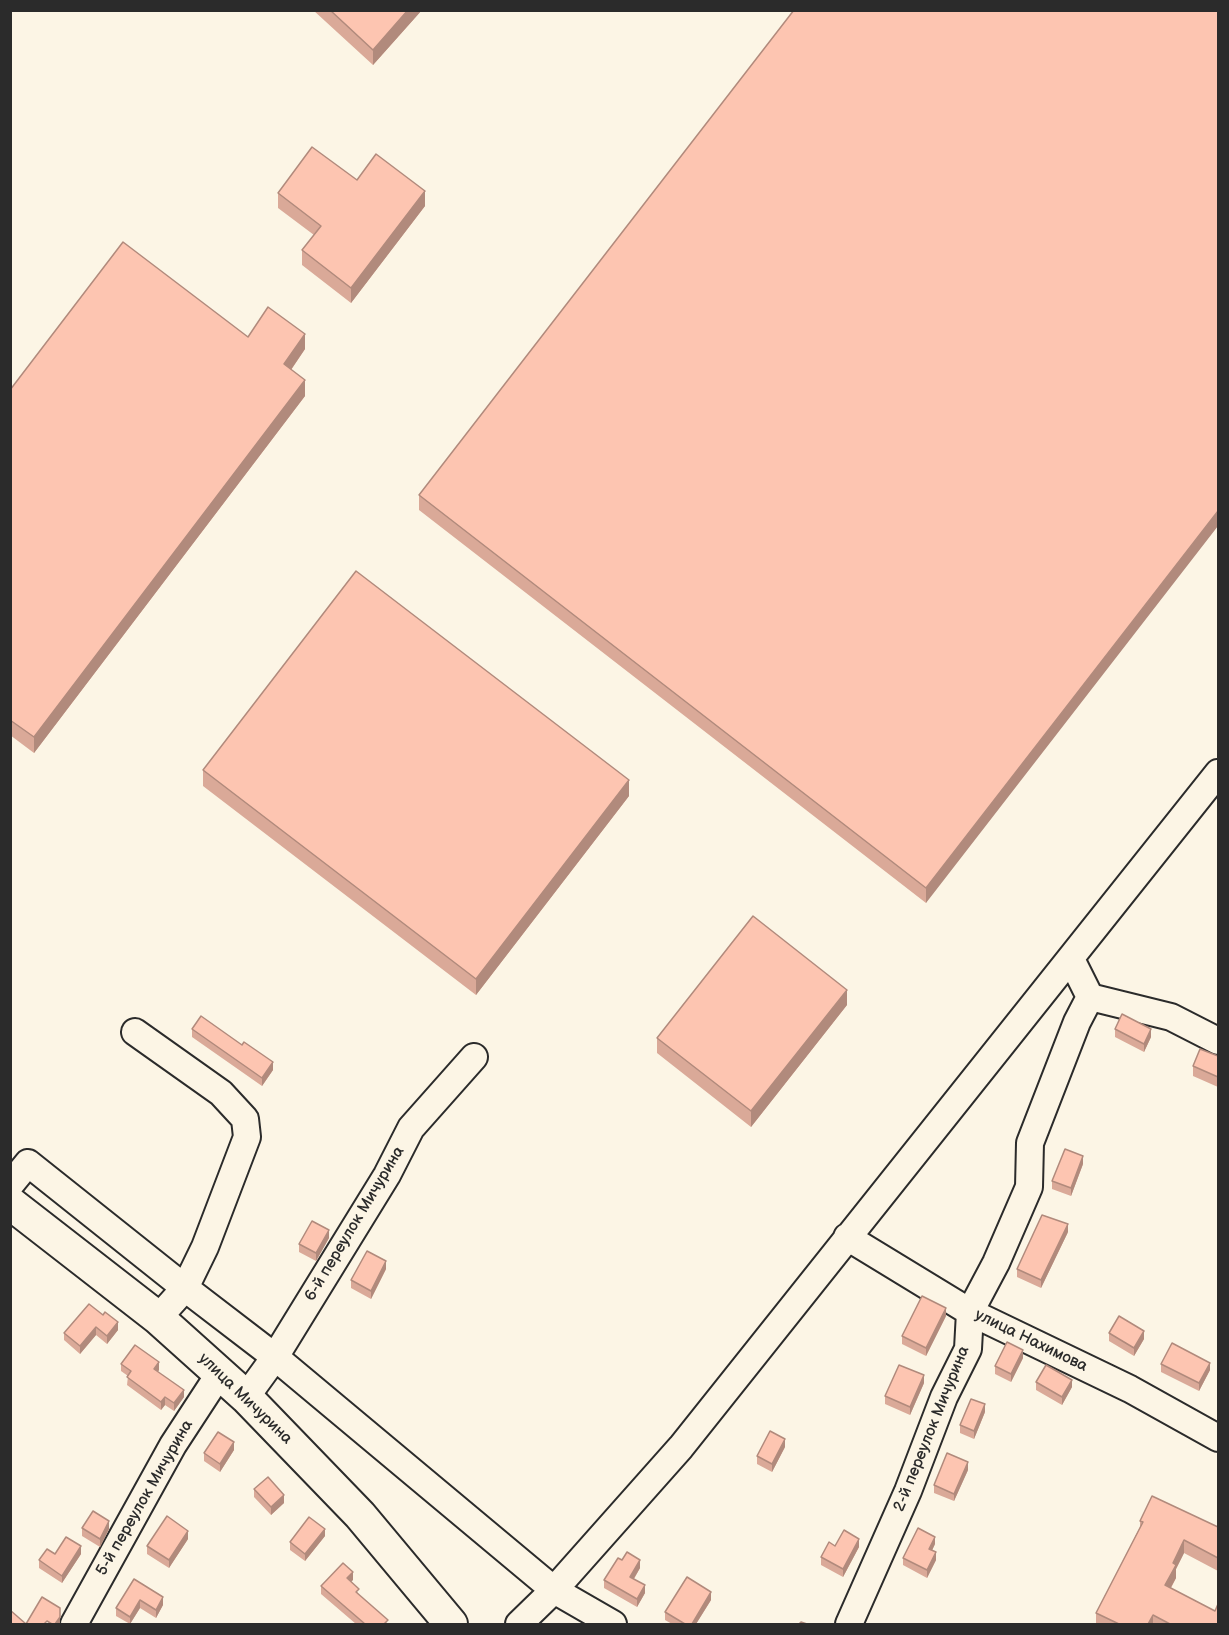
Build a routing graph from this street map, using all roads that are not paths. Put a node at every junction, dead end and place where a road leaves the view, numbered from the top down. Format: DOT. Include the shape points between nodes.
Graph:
graph roads {
  1 [pos="1218,773"];
  2 [pos="1071,959"];
  3 [pos="1090,997"];
  4 [pos="135,1032"];
  5 [pos="1218,1041"];
  6 [pos="474,1058"];
  7 [pos="10,1185"];
  8 [pos="10,1203"];
  9 [pos="847,1237"];
  10 [pos="184,1288"];
  11 [pos="970,1312"];
  12 [pos="158,1318"];
  13 [pos="275,1357"];
  14 [pos="220,1373"];
  15 [pos="246,1397"];
  16 [pos="1218,1438"];
  17 [pos="554,1590"];
  18 [pos="74,1624"];
  19 [pos="451,1624"];
  20 [pos="519,1624"];
  21 [pos="613,1624"];
  22 [pos="849,1624"];
  1 -- 2 [label="street"];
  2 -- 3 [label="street"];
  2 -- 9 [label="street"];
  3 -- 5 [label="street" via="1171,1017"];
  3 -- 11 [label="street, 2-й переулок Мичурина" via="1030,1143 1029,1187"];
  4 -- 10 [label="street" via="221,1094 245,1119 247,1137 205,1246"];
  6 -- 13 [label="street, 6-й переулок Мичурина" via="411,1128 387,1175"];
  7 -- 10 [label="street" via="28,1162"];
  8 -- 12 [label="main road, улица Мичурина"];
  9 -- 11 [label="street, улица Нахимова"];
  9 -- 17 [label="street" via="681,1447"];
  10 -- 12 [label="street"];
  10 -- 13 [label="street"];
  11 -- 16 [label="street, улица Нахимова" via="1130,1389"];
  11 -- 22 [label="street, 2-й переулок Мичурина" via="968,1349"];
  12 -- 14 [label="main road, улица Мичурина"];
  13 -- 15 [label="street, 6-й переулок Мичурина"];
  13 -- 17 [label="street"];
  14 -- 15 [label="main road, улица Мичурина"];
  14 -- 18 [label="street, 5-й переулок Мичурина" via="173,1445"];
  15 -- 19 [label="main road, улица Мичурина" via="360,1515"];
  17 -- 20 [label="street"];
  17 -- 21 [label="street"];
}
